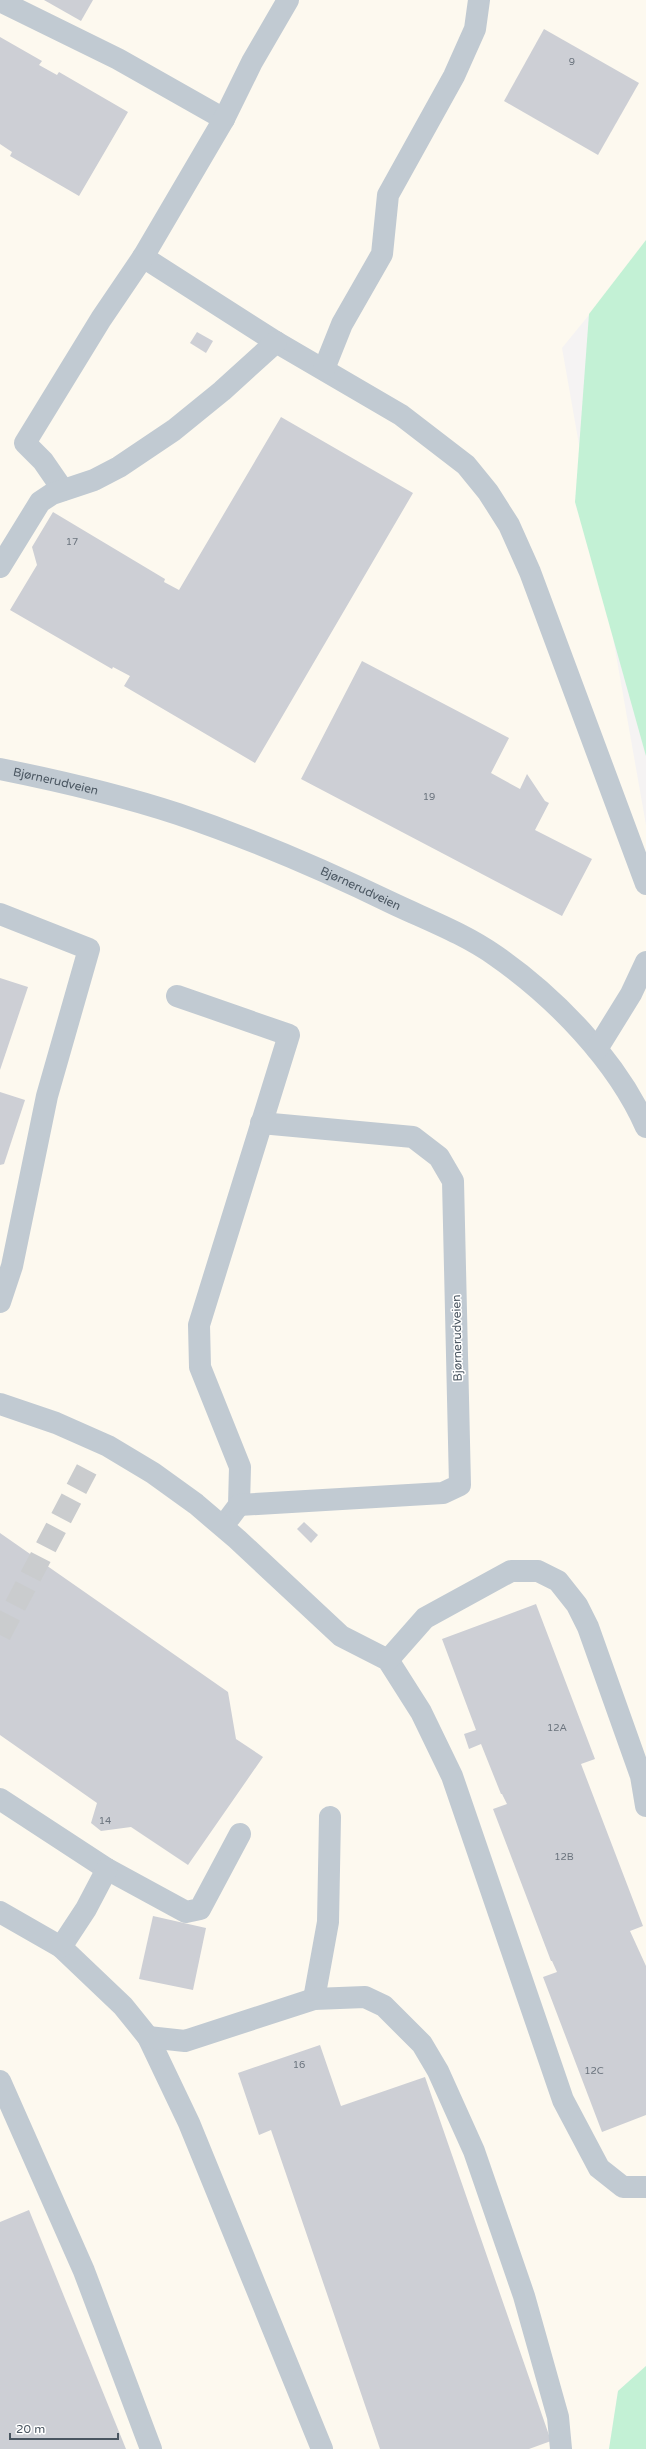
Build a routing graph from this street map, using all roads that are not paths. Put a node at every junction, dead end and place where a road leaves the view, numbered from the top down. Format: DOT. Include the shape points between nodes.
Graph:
graph roads {
  1 [pos="288,0"];
  2 [pos="479,0"];
  3 [pos="0,1"];
  4 [pos="224,118"];
  5 [pos="143,257"];
  6 [pos="276,342"];
  7 [pos="324,369"];
  8 [pos="62,490"];
  9 [pos="0,567"];
  10 [pos="0,769"];
  11 [pos="646,884"];
  12 [pos="0,914"];
  13 [pos="646,962"];
  14 [pos="177,996"];
  15 [pos="597,1049"];
  16 [pos="261,1123"];
  17 [pos="646,1127"];
  18 [pos="6,1265"];
  19 [pos="0,1302"];
  20 [pos="0,1404"];
  21 [pos="239,1505"];
  22 [pos="222,1526"];
  23 [pos="388,1660"];
  24 [pos="0,1799"];
  25 [pos="646,1806"];
  26 [pos="330,1817"];
  27 [pos="240,1834"];
  28 [pos="107,1869"];
  29 [pos="0,1912"];
  30 [pos="61,1947"];
  31 [pos="314,1999"];
  32 [pos="148,2037"];
  33 [pos="0,2081"];
  34 [pos="646,2187"];
  35 [pos="151,2449"];
  36 [pos="322,2449"];
  37 [pos="561,2449"];
  1 -- 4 [label="street" via="252,62"];
  2 -- 7 [label="street" via="475,29 454,76 388,195 382,254 342,324"];
  3 -- 4 [label="street" via="118,59"];
  4 -- 5 [label="street"];
  5 -- 6 [label="street"];
  5 -- 8 [label="street" via="25,443 43,461"];
  6 -- 7 [label="street"];
  6 -- 8 [label="street" via="174,430 119,467 94,480"];
  7 -- 11 [label="street" via="401,415 466,465 488,492 509,525 530,572"];
  8 -- 9 [label="street" via="40,502"];
  10 -- 15 [label="street, Bjørnerudveien" via="117,796 179,815 319,868 496,956 559,1006"];
  12 -- 18 [label="street" via="89,949 47,1096"];
  13 -- 15 [label="street" via="631,994"];
  14 -- 16 [label="street" via="289,1035"];
  15 -- 17 [label="street, Bjørnerudveien"];
  16 -- 21 [label="street" via="198,1325 200,1367 240,1467"];
  16 -- 21 [label="street, Bjørnerudveien" via="413,1137 438,1157 453,1181 460,1485 443,1493"];
  18 -- 19 [label="street"];
  20 -- 22 [label="street" via="56,1423 108,1446 175,1488"];
  21 -- 22 [label="street"];
  22 -- 23 [label="street" via="341,1636"];
  23 -- 25 [label="street" via="425,1618 511,1571 538,1571 558,1581 577,1605 588,1627 641,1776"];
  23 -- 34 [label="street" via="421,1712 452,1776 563,2100 599,2168 623,2187"];
  24 -- 28 [label="street"];
  26 -- 31 [label="street" via="328,1922"];
  27 -- 28 [label="street" via="200,1909 193,1911 186,1912"];
  28 -- 30 [label="street" via="86,1909"];
  29 -- 30 [label="street"];
  30 -- 32 [label="street" via="123,2006"];
  31 -- 32 [label="street" via="185,2041"];
  31 -- 37 [label="street" via="366,1997 384,2006 422,2044 438,2070 474,2151 524,2296 558,2417"];
  32 -- 36 [label="street" via="190,2123"];
  33 -- 35 [label="street" via="84,2271"];
}
